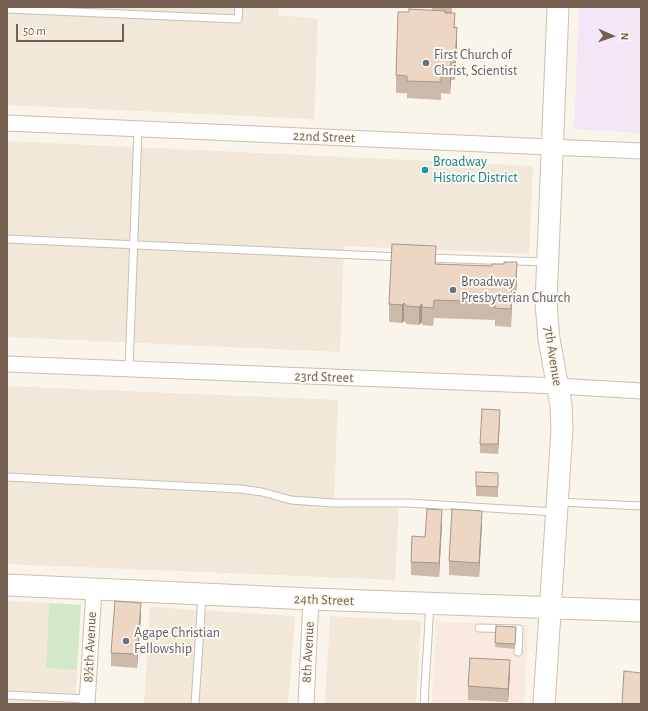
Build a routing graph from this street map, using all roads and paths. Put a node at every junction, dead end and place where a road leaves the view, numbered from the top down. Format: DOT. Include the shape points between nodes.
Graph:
graph roads {
  1 [pos="239,7"];
  2 [pos="558,7"];
  3 [pos="7,8"];
  4 [pos="7,123"];
  5 [pos="138,129"];
  6 [pos="552,147"];
  7 [pos="641,151"];
  8 [pos="7,239"];
  9 [pos="134,244"];
  10 [pos="404,257"];
  11 [pos="420,258"];
  12 [pos="547,262"];
  13 [pos="7,364"];
  14 [pos="129,369"];
  15 [pos="558,386"];
  16 [pos="641,391"];
  17 [pos="7,477"];
  18 [pos="641,506"];
  19 [pos="557,507"];
  20 [pos="7,585"];
  21 [pos="94,589"];
  22 [pos="202,594"];
  23 [pos="311,599"];
  24 [pos="430,604"];
  25 [pos="550,608"];
  26 [pos="641,612"];
  27 [pos="479,628"];
  28 [pos="518,652"];
  29 [pos="7,695"];
  30 [pos="87,702"];
  31 [pos="196,704"];
  32 [pos="306,704"];
  33 [pos="424,704"];
  34 [pos="544,704"];
  1 -- 3 [label="lane" via="238,19"];
  2 -- 6 [label="street, 7th Avenue"];
  4 -- 5 [label="street, 22nd Street"];
  5 -- 6 [label="street, 22nd Street"];
  5 -- 9 [label="lane"];
  6 -- 7 [label="street, 22nd Street"];
  6 -- 12 [label="street, 7th Avenue"];
  8 -- 9 [label="lane"];
  9 -- 10 [label="lane"];
  9 -- 14 [label="lane"];
  11 -- 12 [label="lane"];
  12 -- 15 [label="street, 7th Avenue" via="546,303 549,339"];
  13 -- 14 [label="street, 23rd Street"];
  14 -- 15 [label="street, 23rd Street"];
  15 -- 16 [label="street, 23rd Street"];
  15 -- 19 [label="street, 7th Avenue" via="562,430"];
  17 -- 19 [label="lane" via="240,489 291,500 333,503"];
  18 -- 19 [label="lane"];
  19 -- 25 [label="street, 7th Avenue"];
  20 -- 21 [label="street, 24th Street"];
  21 -- 22 [label="street, 24th Street"];
  21 -- 30 [label="street, 8½th Avenue"];
  22 -- 23 [label="street, 24th Street"];
  22 -- 31 [label="lane"];
  23 -- 24 [label="street, 24th Street"];
  23 -- 32 [label="street, 8th Avenue"];
  24 -- 25 [label="street, 24th Street"];
  24 -- 33 [label="lane"];
  25 -- 26 [label="street, 24th Street"];
  25 -- 34 [label="street, 7th Avenue"];
  27 -- 28 [label="lane" via="519,629"];
  29 -- 30 [label="lane"];
}
